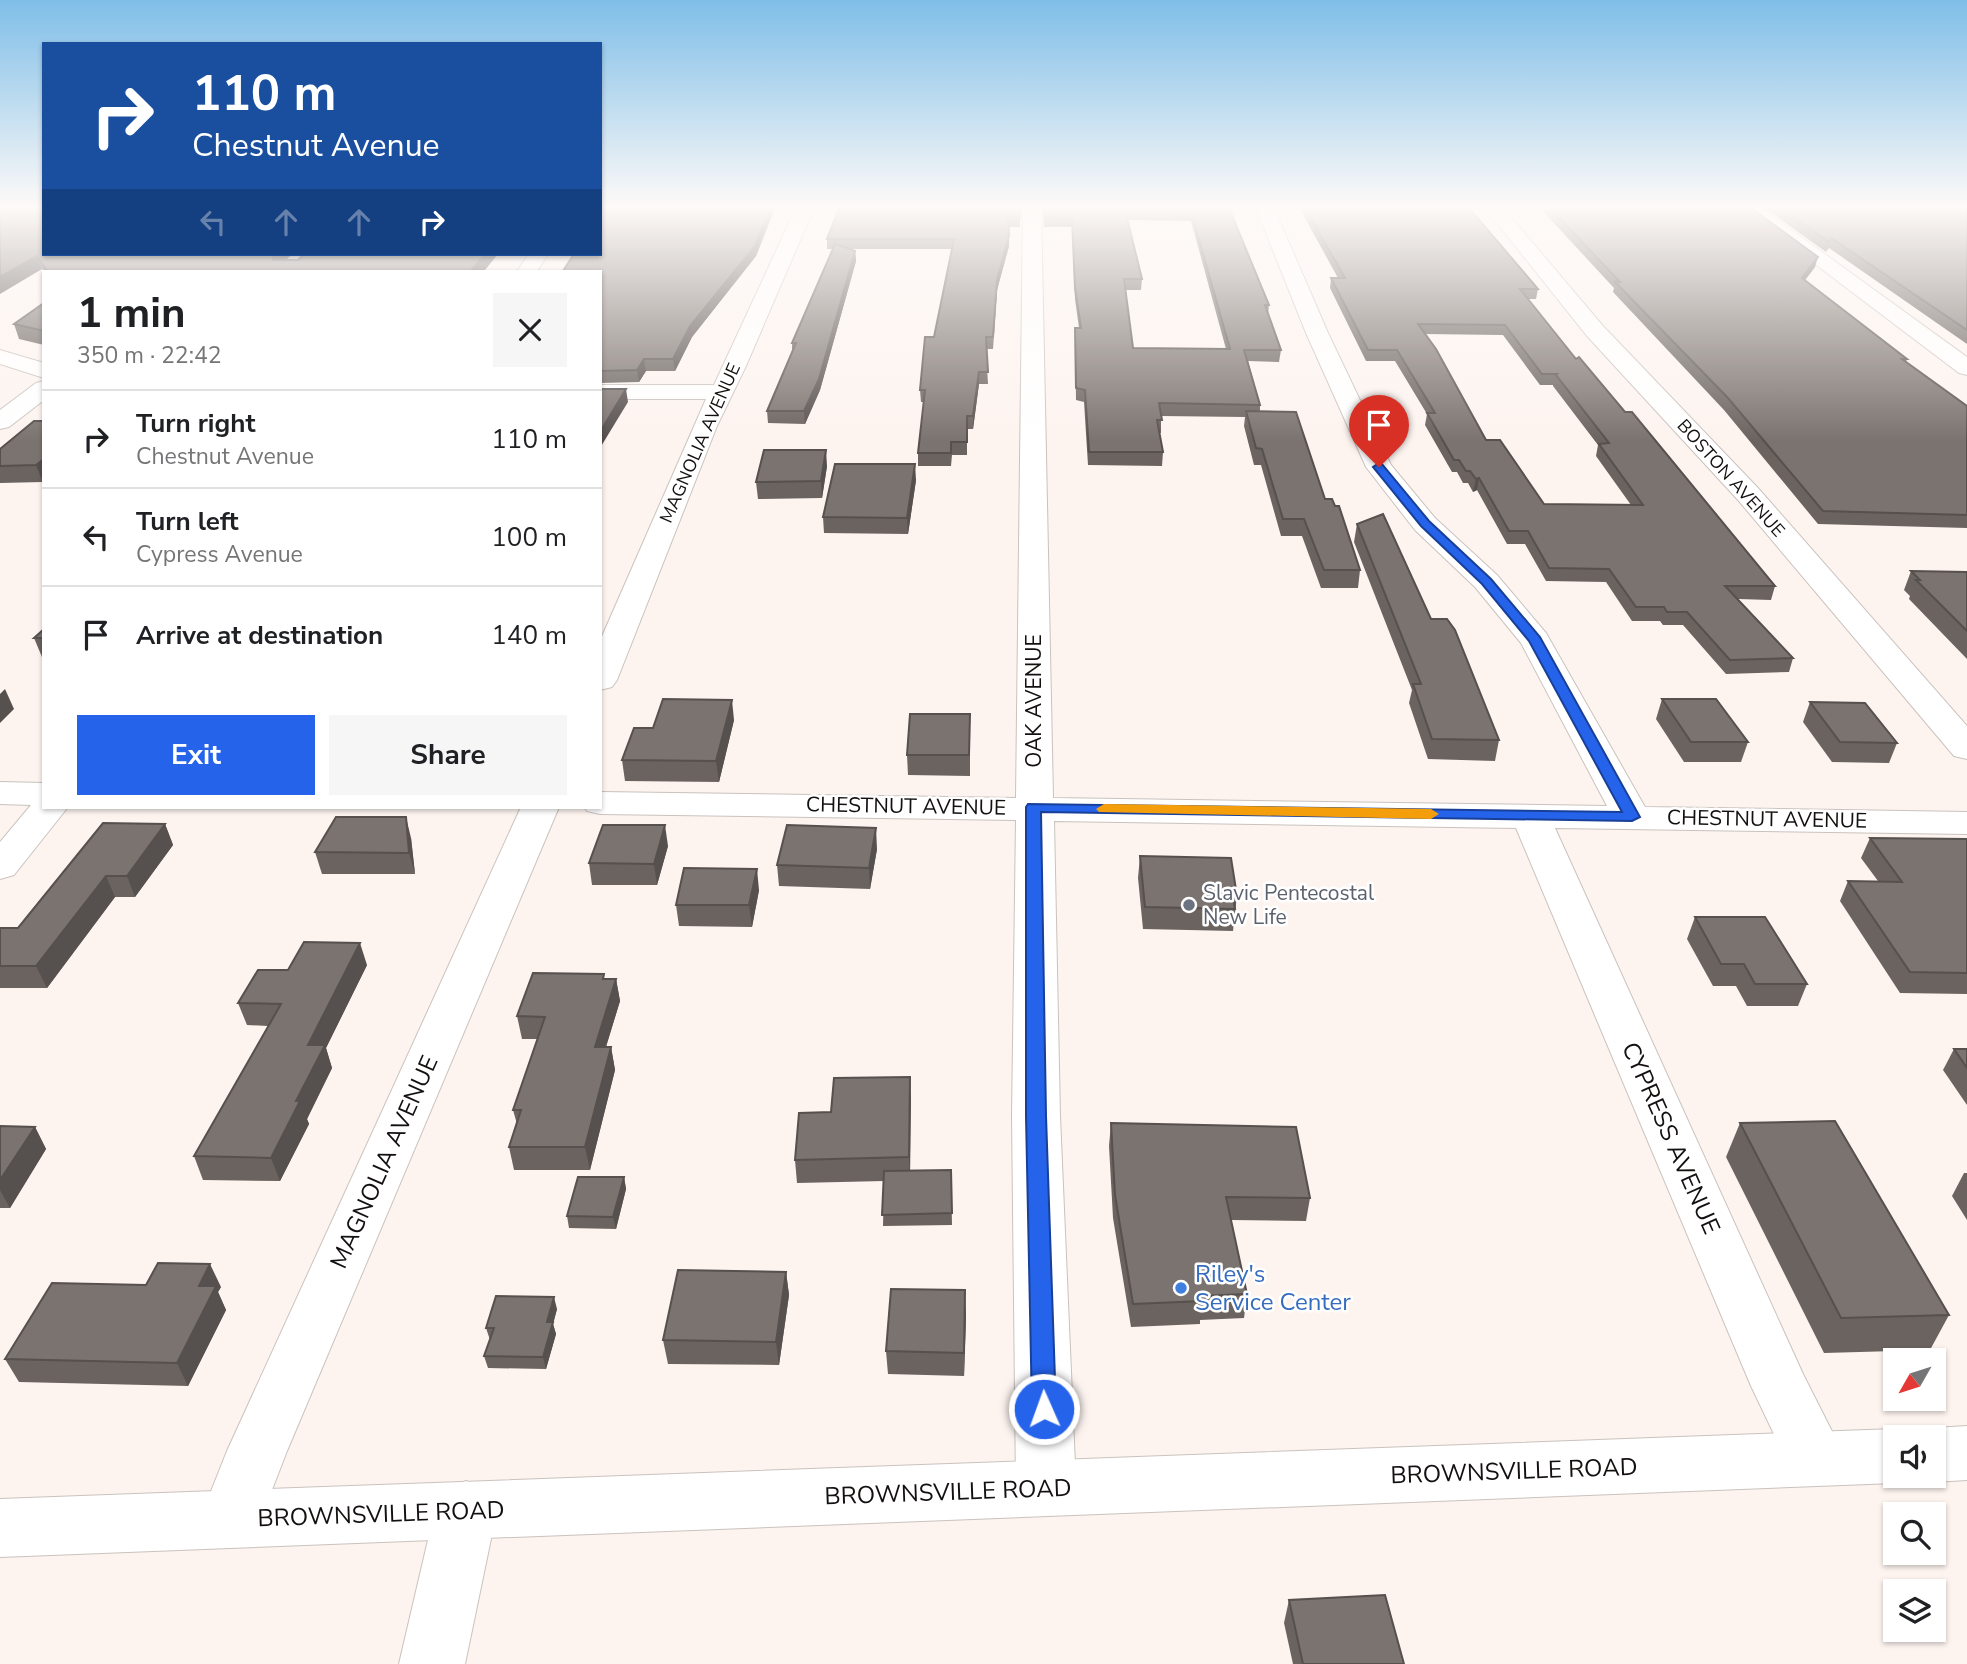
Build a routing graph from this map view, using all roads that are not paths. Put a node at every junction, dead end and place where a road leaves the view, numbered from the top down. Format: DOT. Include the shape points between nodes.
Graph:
graph roads {
  1 [pos="769,286"];
  2 [pos="1032,286"];
  3 [pos="1297,286"];
  4 [pos="1558,286"];
  5 [pos="1855,286"];
  6 [pos="0,358"];
  7 [pos="1967,368"];
  8 [pos="42,383"];
  9 [pos="42,384"];
  10 [pos="42,385"];
  11 [pos="0,389"];
  12 [pos="602,392"];
  13 [pos="721,392"];
  14 [pos="0,422"];
  15 [pos="602,675"];
  16 [pos="1967,748"];
  17 [pos="0,793"];
  18 [pos="42,794"];
  19 [pos="602,803"];
  20 [pos="1034,807"];
  21 [pos="47,809"];
  22 [pos="539,809"];
  23 [pos="1530,815"];
  24 [pos="1632,817"];
  25 [pos="1967,823"];
  26 [pos="0,867"];
  27 [pos="1967,1453"];
  28 [pos="1946,1454"];
  29 [pos="1883,1456"];
  30 [pos="1816,1459"];
  31 [pos="1046,1488"];
  32 [pos="466,1510"];
  33 [pos="231,1519"];
  34 [pos="0,1528"];
  35 [pos="432,1664"];
  1 -- 13 [label="street, MAGNOLIA AVENUE"];
  2 -- 20 [label="street, OAK AVENUE"];
  3 -- 24 [label="street" via="1379,467 1425,524 1486,581 1535,640"];
  4 -- 16 [label="street, BOSTON AVENUE" via="1748,494"];
  5 -- 7 [label="street"];
  6 -- 8 [label="street"];
  9 -- 11 [label="street"];
  10 -- 14 [label="street"];
  12 -- 13 [label="street"];
  13 -- 15 [label="street, MAGNOLIA AVENUE"];
  17 -- 18 [label="street"];
  19 -- 20 [label="street, CHESTNUT AVENUE"];
  20 -- 23 [label="street, CHESTNUT AVENUE"];
  20 -- 31 [label="street, OAK AVENUE"];
  21 -- 26 [label="street"];
  22 -- 33 [label="street, MAGNOLIA AVENUE"];
  23 -- 24 [label="street, CHESTNUT AVENUE"];
  23 -- 30 [label="street, CYPRESS AVENUE" via="1780,1387"];
  24 -- 25 [label="street, CHESTNUT AVENUE"];
  27 -- 28 [label="street"];
  29 -- 30 [label="street, BROWNSVILLE ROAD"];
  30 -- 31 [label="street, BROWNSVILLE ROAD"];
  31 -- 32 [label="street, BROWNSVILLE ROAD"];
  32 -- 33 [label="street, BROWNSVILLE ROAD"];
  32 -- 35 [label="street"];
  33 -- 34 [label="street, BROWNSVILLE ROAD"];
}
